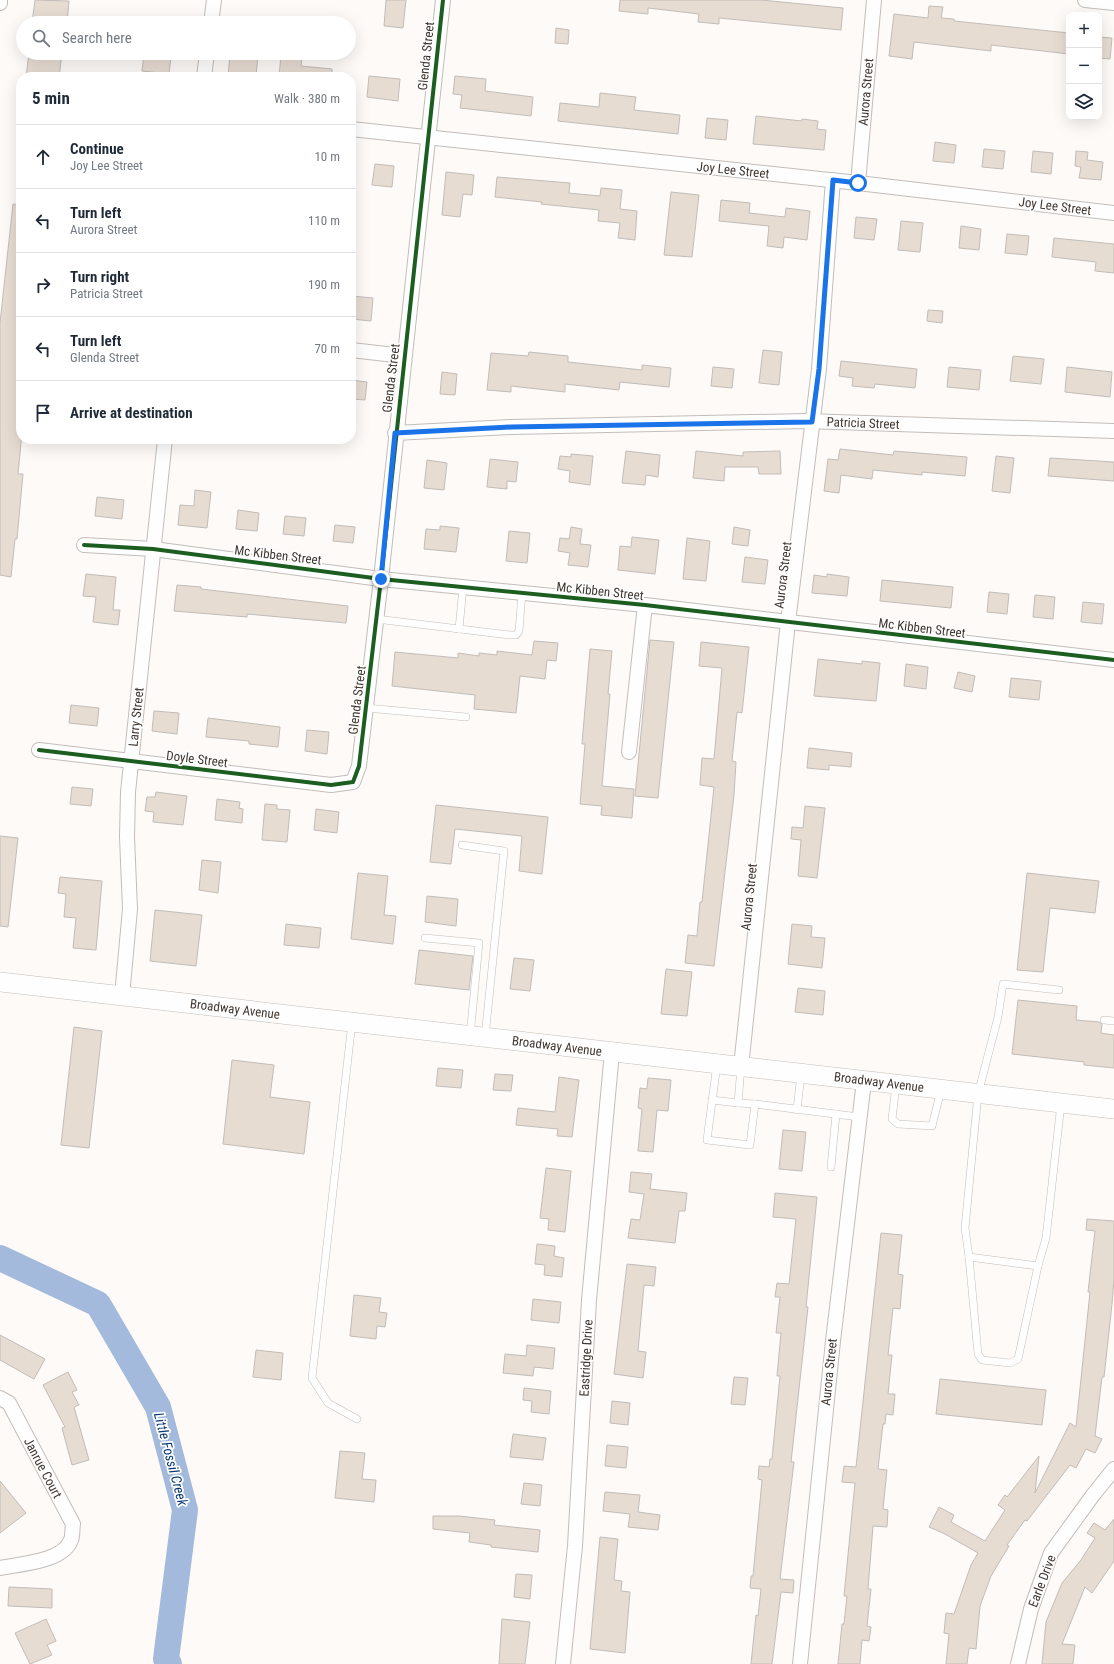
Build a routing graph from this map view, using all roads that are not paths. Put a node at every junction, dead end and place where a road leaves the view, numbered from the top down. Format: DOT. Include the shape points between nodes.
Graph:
graph roads {
  1 [pos="0,0"];
  2 [pos="214,0"];
  3 [pos="442,0"];
  4 [pos="874,0"];
  5 [pos="1085,0"];
  6 [pos="0,3"];
  7 [pos="1114,3"];
  8 [pos="212,16"];
  9 [pos="206,60"];
  10 [pos="205,72"];
  11 [pos="356,129"];
  12 [pos="427,136"];
  13 [pos="833,180"];
  14 [pos="858,183"];
  15 [pos="1114,213"];
  16 [pos="356,351"];
  17 [pos="404,356"];
  18 [pos="812,422"];
  19 [pos="1114,431"];
  20 [pos="395,433"];
  21 [pos="164,444"];
  22 [pos="84,545"];
  23 [pos="153,549"];
  24 [pos="381,579"];
  25 [pos="463,587"];
  26 [pos="522,593"];
  27 [pos="645,605"];
  28 [pos="376,619"];
  29 [pos="788,622"];
  30 [pos="459,629"];
  31 [pos="1114,660"];
  32 [pos="366,708"];
  33 [pos="466,718"];
  34 [pos="39,750"];
  35 [pos="629,752"];
  36 [pos="131,761"];
  37 [pos="353,782"];
  38 [pos="462,846"];
  39 [pos="425,938"];
  40 [pos="0,982"];
  41 [pos="1059,990"];
  42 [pos="122,996"];
  43 [pos="1104,1020"];
  44 [pos="1114,1021"];
  45 [pos="352,1022"];
  46 [pos="478,1037"];
  47 [pos="612,1052"];
  48 [pos="717,1064"];
  49 [pos="741,1067"];
  50 [pos="801,1073"];
  51 [pos="864,1081"];
  52 [pos="896,1084"];
  53 [pos="941,1090"];
  54 [pos="978,1094"];
  55 [pos="712,1100"];
  56 [pos="738,1103"];
  57 [pos="1061,1103"];
  58 [pos="754,1104"];
  59 [pos="1114,1109"];
  60 [pos="797,1110"];
  61 [pos="836,1114"];
  62 [pos="860,1117"];
  63 [pos="831,1167"];
  64 [pos="970,1257"];
  65 [pos="1038,1266"];
  66 [pos="0,1398"];
  67 [pos="357,1419"];
  68 [pos="1114,1469"];
  69 [pos="0,1568"];
  70 [pos="562,1664"];
  71 [pos="800,1664"];
  72 [pos="1018,1664"];
  1 -- 6 [label="street"];
  2 -- 8 [label="street"];
  3 -- 12 [label="street, Glenda Street"];
  4 -- 14 [label="street, Aurora Street"];
  5 -- 7 [label="street"];
  9 -- 10 [label="street"];
  11 -- 12 [label="street, Joy Lee Street"];
  12 -- 13 [label="street, Joy Lee Street"];
  12 -- 17 [label="street, Glenda Street"];
  13 -- 14 [label="street, Joy Lee Street"];
  13 -- 18 [label="street, Aurora Street" via="819,369"];
  14 -- 15 [label="street, Joy Lee Street"];
  16 -- 17 [label="street"];
  17 -- 20 [label="street, Glenda Street"];
  18 -- 19 [label="street, Patricia Street"];
  18 -- 20 [label="street, Patricia Street" via="511,427"];
  18 -- 29 [label="street, Aurora Street"];
  20 -- 24 [label="street, Glenda Street"];
  21 -- 23 [label="street, Larry Street"];
  22 -- 23 [label="street, Mc Kibben Street"];
  23 -- 24 [label="street, Mc Kibben Street"];
  23 -- 36 [label="street, Larry Street"];
  24 -- 25 [label="street, Mc Kibben Street"];
  24 -- 28 [label="street, Glenda Street"];
  25 -- 26 [label="street, Mc Kibben Street"];
  25 -- 30 [label="lane"];
  26 -- 27 [label="street, Mc Kibben Street"];
  26 -- 30 [label="lane" via="519,630 516,635"];
  27 -- 29 [label="street, Mc Kibben Street"];
  27 -- 35 [label="street"];
  28 -- 30 [label="lane"];
  28 -- 32 [label="street, Glenda Street"];
  29 -- 31 [label="street, Mc Kibben Street"];
  29 -- 49 [label="street, Aurora Street"];
  32 -- 33 [label="lane"];
  32 -- 37 [label="street, Glenda Street" via="359,766"];
  34 -- 36 [label="street, Doyle Street"];
  36 -- 37 [label="street, Doyle Street" via="331,785"];
  36 -- 42 [label="street, Larry Street" via="126,837 130,909"];
  38 -- 46 [label="lane" via="504,851"];
  39 -- 46 [label="lane" via="479,942"];
  40 -- 42 [label="main road, Broadway Avenue"];
  41 -- 54 [label="lane" via="1003,984 998,1017"];
  42 -- 45 [label="main road, Broadway Avenue"];
  43 -- 44 [label="lane"];
  45 -- 46 [label="main road, Broadway Avenue"];
  45 -- 67 [label="lane" via="312,1378 328,1403"];
  46 -- 47 [label="main road, Broadway Avenue"];
  47 -- 48 [label="main road, Broadway Avenue"];
  47 -- 70 [label="street, Eastridge Drive" via="589,1300 575,1546"];
  48 -- 49 [label="main road, Broadway Avenue"];
  48 -- 55 [label="lane"];
  49 -- 50 [label="main road, Broadway Avenue"];
  49 -- 56 [label="lane"];
  50 -- 51 [label="main road, Broadway Avenue"];
  50 -- 60 [label="lane"];
  51 -- 52 [label="main road, Broadway Avenue"];
  51 -- 62 [label="street, Aurora Street"];
  52 -- 53 [label="main road, Broadway Avenue"];
  52 -- 53 [label="lane" via="892,1119 898,1124 932,1126"];
  53 -- 54 [label="main road, Broadway Avenue"];
  54 -- 57 [label="main road, Broadway Avenue"];
  54 -- 64 [label="lane" via="965,1228"];
  55 -- 56 [label="lane"];
  55 -- 58 [label="lane" via="708,1140 750,1144"];
  56 -- 58 [label="lane"];
  57 -- 59 [label="main road, Broadway Avenue"];
  57 -- 65 [label="lane" via="1046,1238"];
  58 -- 60 [label="lane"];
  60 -- 61 [label="lane"];
  61 -- 62 [label="lane"];
  61 -- 63 [label="lane"];
  62 -- 71 [label="street, Aurora Street" via="833,1341"];
  64 -- 65 [label="lane"];
  64 -- 65 [label="lane" via="978,1354 982,1360 1010,1363 1018,1358"];
  66 -- 69 [label="street, Janrue Court" via="9,1403 73,1524 71,1540 58,1554 40,1561"];
  68 -- 72 [label="street, Earle Drive" via="1052,1553 1031,1609"];
}
